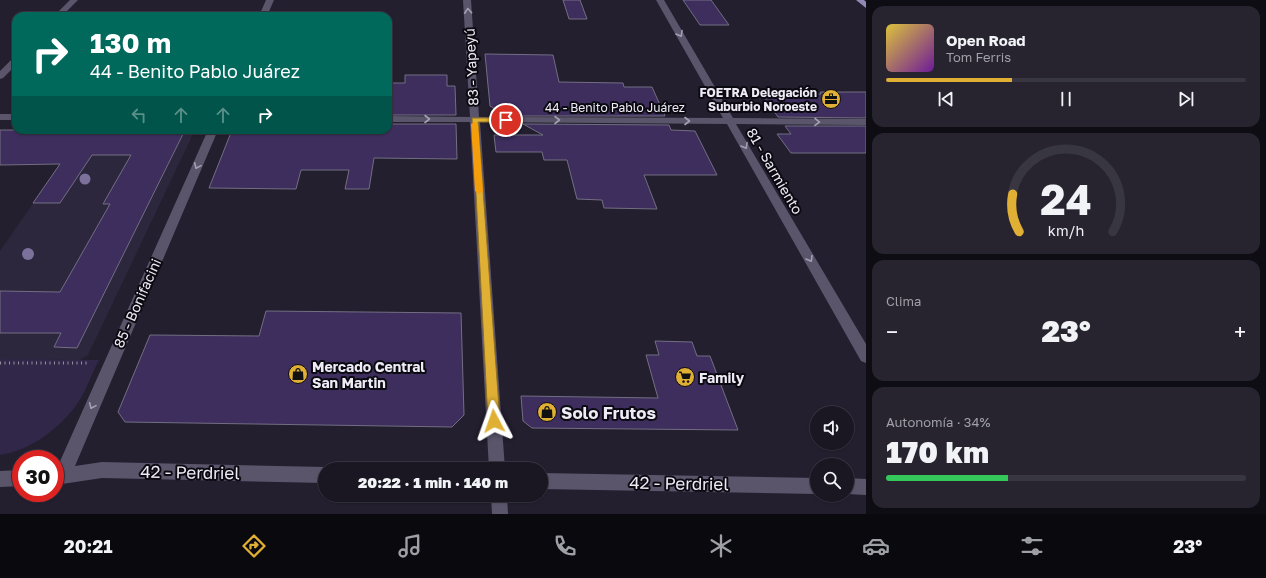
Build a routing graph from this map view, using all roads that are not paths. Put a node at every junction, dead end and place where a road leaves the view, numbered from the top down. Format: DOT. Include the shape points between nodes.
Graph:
graph roads {
  1 [pos="74,0"];
  2 [pos="270,0"];
  3 [pos="467,0"];
  4 [pos="660,0"];
  5 [pos="860,0"];
  6 [pos="866,6"];
  7 [pos="62,12"];
  8 [pos="265,12"];
  9 [pos="12,64"];
  10 [pos="0,76"];
  11 [pos="0,117"];
  12 [pos="12,117"];
  13 [pos="392,119"];
  14 [pos="474,120"];
  15 [pos="730,121"];
  16 [pos="866,122"];
  17 [pos="211,134"];
  18 [pos="866,357"];
  19 [pos="497,462"];
  20 [pos="64,463"];
  21 [pos="64,475"];
  22 [pos="318,475"];
  23 [pos="12,478"];
  24 [pos="0,479"];
  25 [pos="548,481"];
  26 [pos="810,486"];
  27 [pos="854,486"];
  28 [pos="866,487"];
  29 [pos="499,502"];
  30 [pos="500,514"];
  1 -- 7 [label="street"];
  2 -- 8 [label="street"];
  14 -- 3 [label="street, 83 - Yapeyú, one-way"];
  4 -- 15 [label="street, 81 - Sarmiento, one-way"];
  5 -- 6 [label="main road"];
  9 -- 10 [label="street"];
  11 -- 12 [label="street"];
  13 -- 14 [label="street, 44 - Benito Pablo Juárez, one-way"];
  14 -- 15 [label="street, 44 - Benito Pablo Juárez, one-way"];
  14 -- 19 [label="street, 83 - Yapeyú"];
  15 -- 16 [label="street, 44 - Benito Pablo Juárez, one-way"];
  15 -- 18 [label="street, 81 - Sarmiento, one-way"];
  17 -- 20 [label="street, 85 - Bonifacini, one-way"];
  21 -- 22 [label="street, 42 - Perdriel" via="102,470"];
  23 -- 24 [label="street"];
  25 -- 26 [label="street, 42 - Perdriel"];
  27 -- 28 [label="street"];
  29 -- 30 [label="street"];
}
